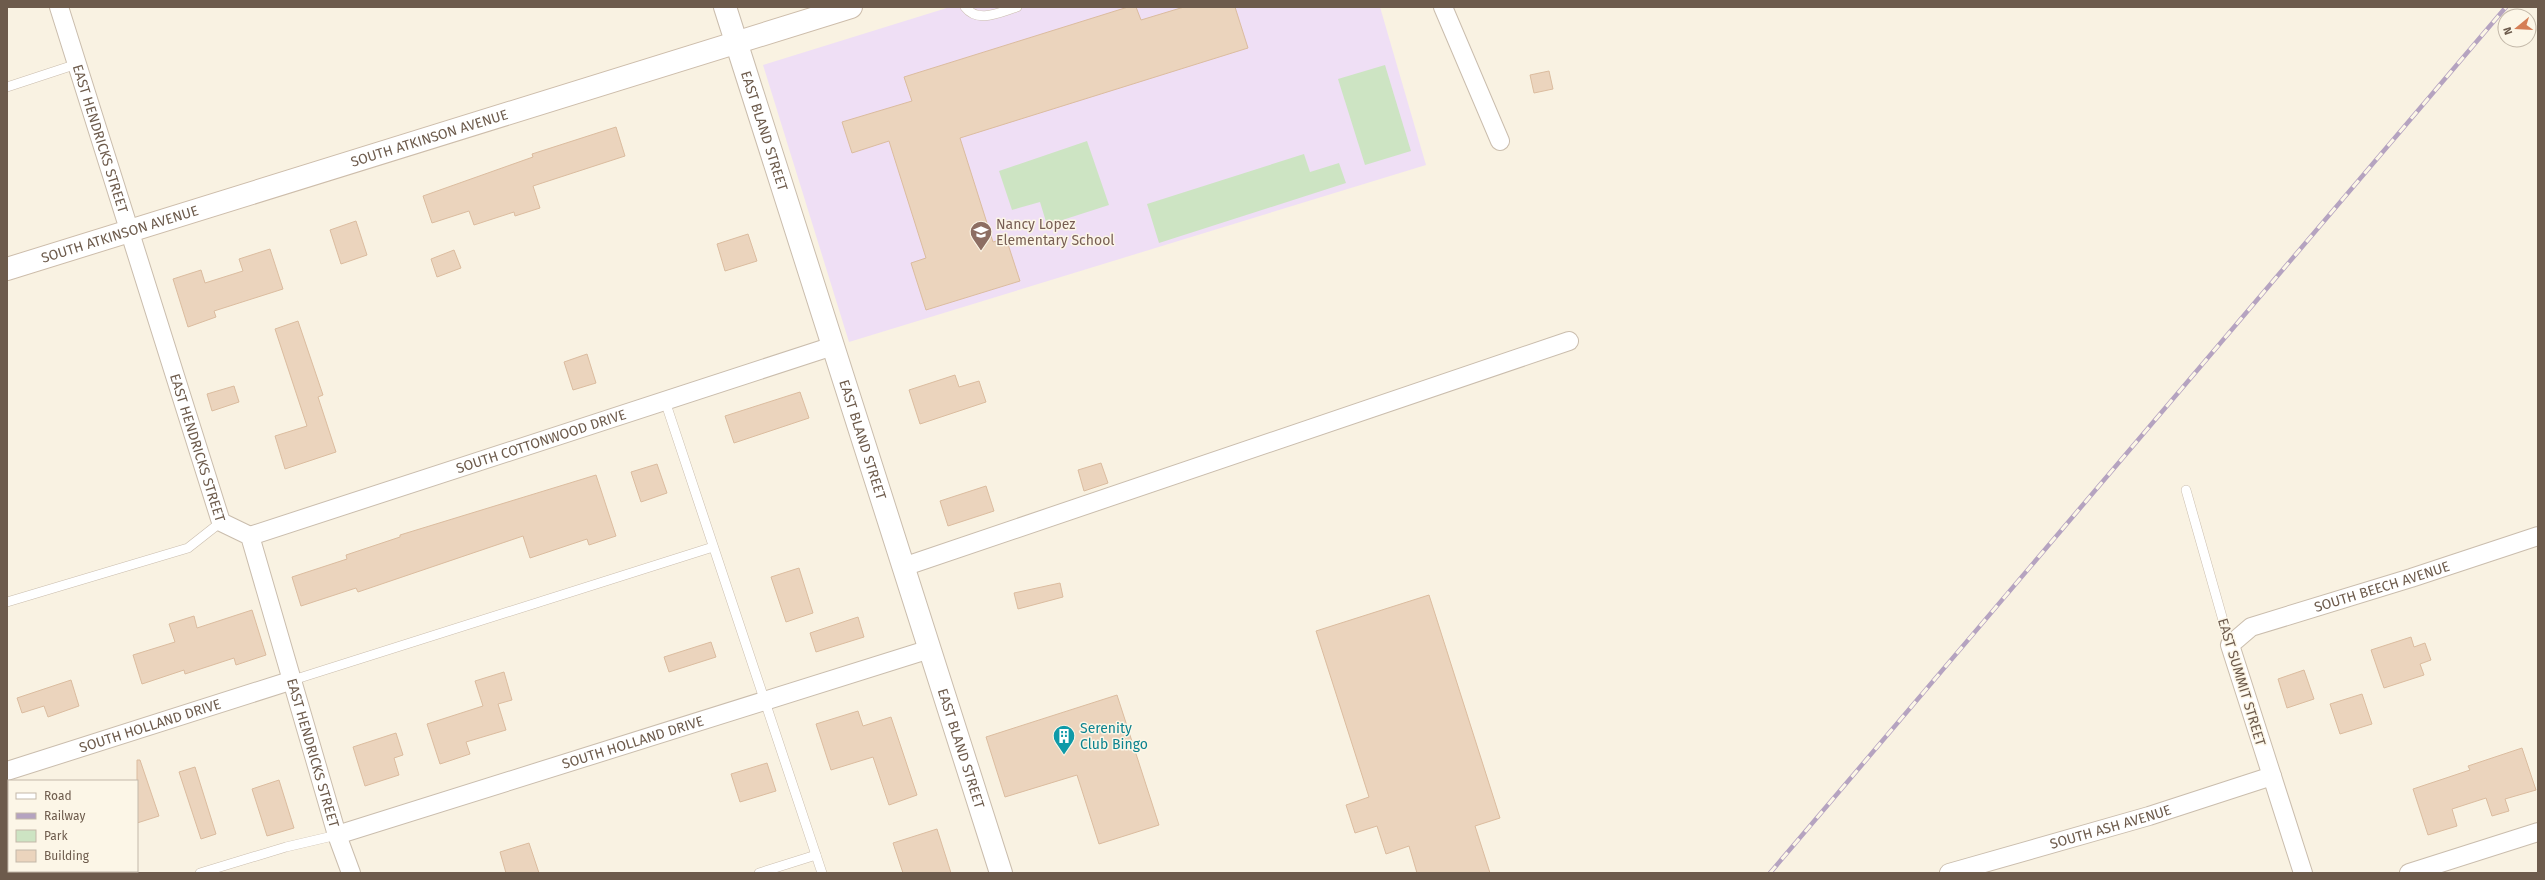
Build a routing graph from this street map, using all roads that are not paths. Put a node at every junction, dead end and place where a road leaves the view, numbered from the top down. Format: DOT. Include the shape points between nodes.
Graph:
graph roads {
  1 [pos="59,7"];
  2 [pos="725,7"];
  3 [pos="851,7"];
  4 [pos="965,7"];
  5 [pos="1017,7"];
  6 [pos="1443,7"];
  7 [pos="736,43"];
  8 [pos="77,64"];
  9 [pos="7,87"];
  10 [pos="1500,142"];
  11 [pos="131,232"];
  12 [pos="7,269"];
  13 [pos="1569,341"];
  14 [pos="832,346"];
  15 [pos="665,401"];
  16 [pos="2186,490"];
  17 [pos="221,522"];
  18 [pos="250,536"];
  19 [pos="2538,536"];
  20 [pos="713,547"];
  21 [pos="903,567"];
  22 [pos="7,602"];
  23 [pos="2230,645"];
  24 [pos="930,649"];
  25 [pos="293,680"];
  26 [pos="765,701"];
  27 [pos="7,771"];
  28 [pos="2272,776"];
  29 [pos="2538,832"];
  30 [pos="337,835"];
  31 [pos="816,855"];
  32 [pos="200,873"];
  33 [pos="351,873"];
  34 [pos="759,873"];
  35 [pos="822,873"];
  36 [pos="1001,873"];
  37 [pos="1949,873"];
  38 [pos="2303,873"];
  39 [pos="2409,873"];
  1 -- 8 [label="street, EAST HENDRICKS STREET"];
  2 -- 7 [label="street, EAST BLAND STREET"];
  3 -- 7 [label="street, SOUTH ATKINSON AVENUE"];
  4 -- 5 [label="lane" via="969,12 986,17"];
  6 -- 10 [label="street"];
  7 -- 11 [label="street, SOUTH ATKINSON AVENUE"];
  7 -- 14 [label="street, EAST BLAND STREET"];
  8 -- 9 [label="lane"];
  8 -- 11 [label="street, EAST HENDRICKS STREET"];
  11 -- 12 [label="street, SOUTH ATKINSON AVENUE"];
  11 -- 17 [label="street, EAST HENDRICKS STREET"];
  13 -- 21 [label="street"];
  14 -- 15 [label="street, SOUTH COTTONWOOD DRIVE"];
  14 -- 21 [label="street, EAST BLAND STREET"];
  15 -- 18 [label="street, SOUTH COTTONWOOD DRIVE"];
  15 -- 20 [label="lane"];
  16 -- 23 [label="lane, EAST SUMMIT STREET"];
  17 -- 18 [label="street, EAST HENDRICKS STREET"];
  17 -- 22 [label="lane" via="188,548"];
  18 -- 25 [label="street, EAST HENDRICKS STREET"];
  19 -- 23 [label="street, SOUTH BEECH AVENUE" via="2252,627"];
  20 -- 25 [label="lane"];
  20 -- 26 [label="lane"];
  21 -- 24 [label="street, EAST BLAND STREET"];
  23 -- 28 [label="street, EAST SUMMIT STREET"];
  24 -- 26 [label="street, SOUTH HOLLAND DRIVE"];
  24 -- 36 [label="street, EAST BLAND STREET"];
  25 -- 27 [label="street, SOUTH HOLLAND DRIVE"];
  25 -- 30 [label="street, EAST HENDRICKS STREET"];
  26 -- 30 [label="street, SOUTH HOLLAND DRIVE"];
  26 -- 31 [label="lane"];
  28 -- 37 [label="street, SOUTH ASH AVENUE" via="2149,816"];
  28 -- 38 [label="street, EAST SUMMIT STREET"];
  29 -- 39 [label="street"];
  30 -- 32 [label="lane" via="286,847"];
  30 -- 33 [label="street, EAST HENDRICKS STREET"];
  31 -- 34 [label="lane"];
  31 -- 35 [label="lane"];
}
